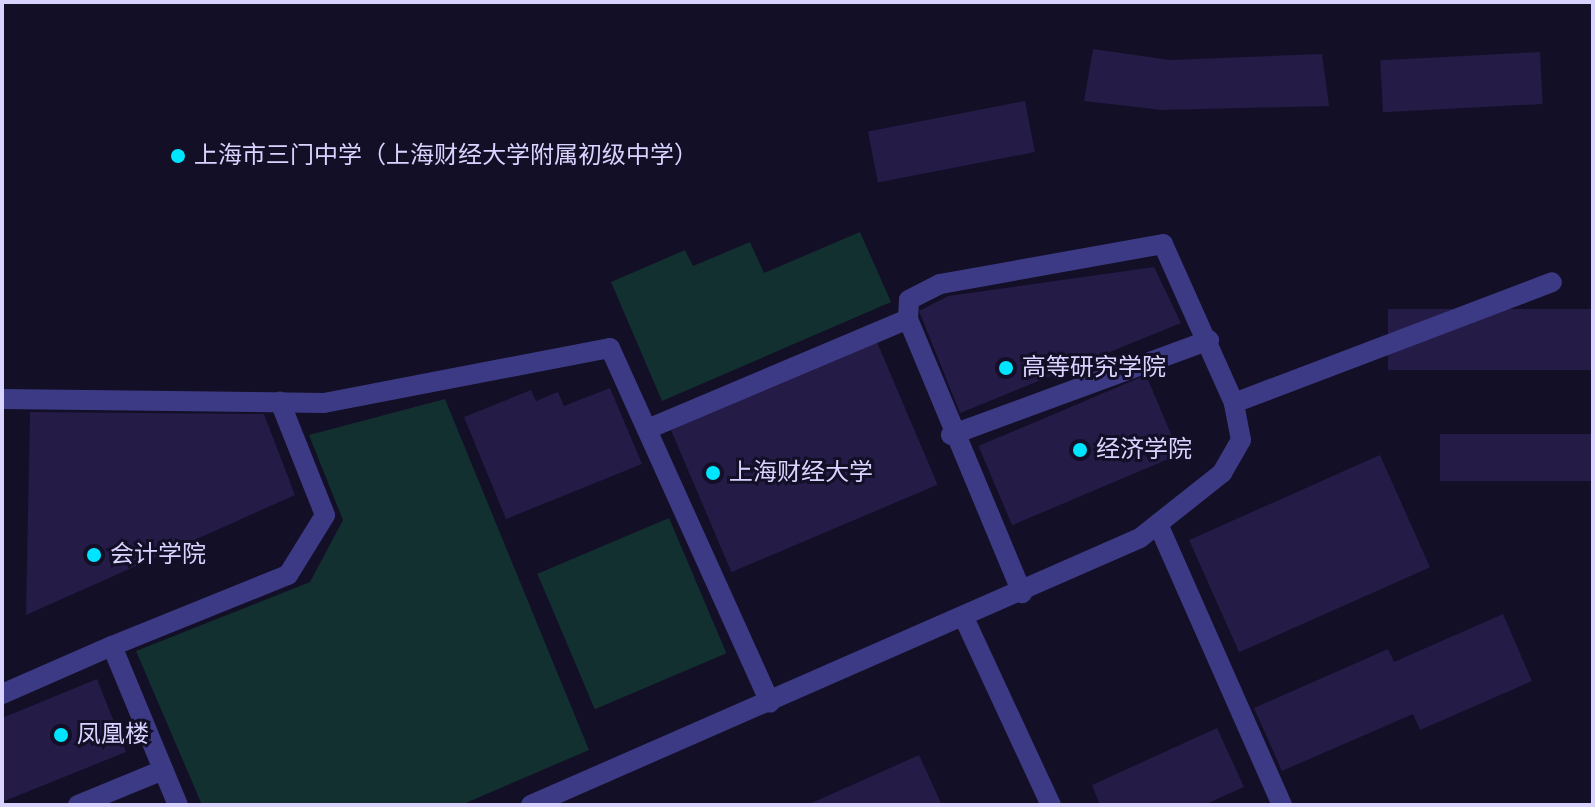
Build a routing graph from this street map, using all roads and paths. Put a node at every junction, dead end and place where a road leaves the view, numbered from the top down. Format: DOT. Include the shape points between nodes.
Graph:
graph roads {
  1 [pos="1552,282"];
  2 [pos="908,319"];
  3 [pos="1209,340"];
  4 [pos="2,399"];
  5 [pos="280,402"];
  6 [pos="1234,403"];
  7 [pos="648,429"];
  8 [pos="951,435"];
  9 [pos="1158,524"];
  10 [pos="1022,593"];
  11 [pos="965,620"];
  12 [pos="112,646"];
  13 [pos="2,694"];
  14 [pos="770,703"];
  15 [pos="163,770"];
  16 [pos="78,805"];
  17 [pos="178,805"];
  18 [pos="531,805"];
  19 [pos="1051,805"];
  20 [pos="1282,805"];
  1 -- 6 [label="lane"];
  2 -- 3 [label="lane" via="909,300 940,284 1163,244"];
  2 -- 7 [label="lane"];
  2 -- 8 [label="lane"];
  3 -- 6 [label="lane"];
  3 -- 8 [label="lane"];
  4 -- 5 [label="lane"];
  5 -- 7 [label="lane" via="324,403 610,348"];
  5 -- 12 [label="lane" via="325,515 288,575"];
  6 -- 9 [label="lane" via="1241,440 1222,473"];
  7 -- 14 [label="lane"];
  8 -- 10 [label="lane"];
  9 -- 10 [label="lane"];
  9 -- 20 [label="lane"];
  10 -- 11 [label="lane"];
  11 -- 14 [label="lane"];
  11 -- 19 [label="lane"];
  12 -- 13 [label="lane"];
  12 -- 15 [label="lane"];
  14 -- 18 [label="lane"];
  15 -- 16 [label="lane"];
  15 -- 17 [label="lane"];
}
